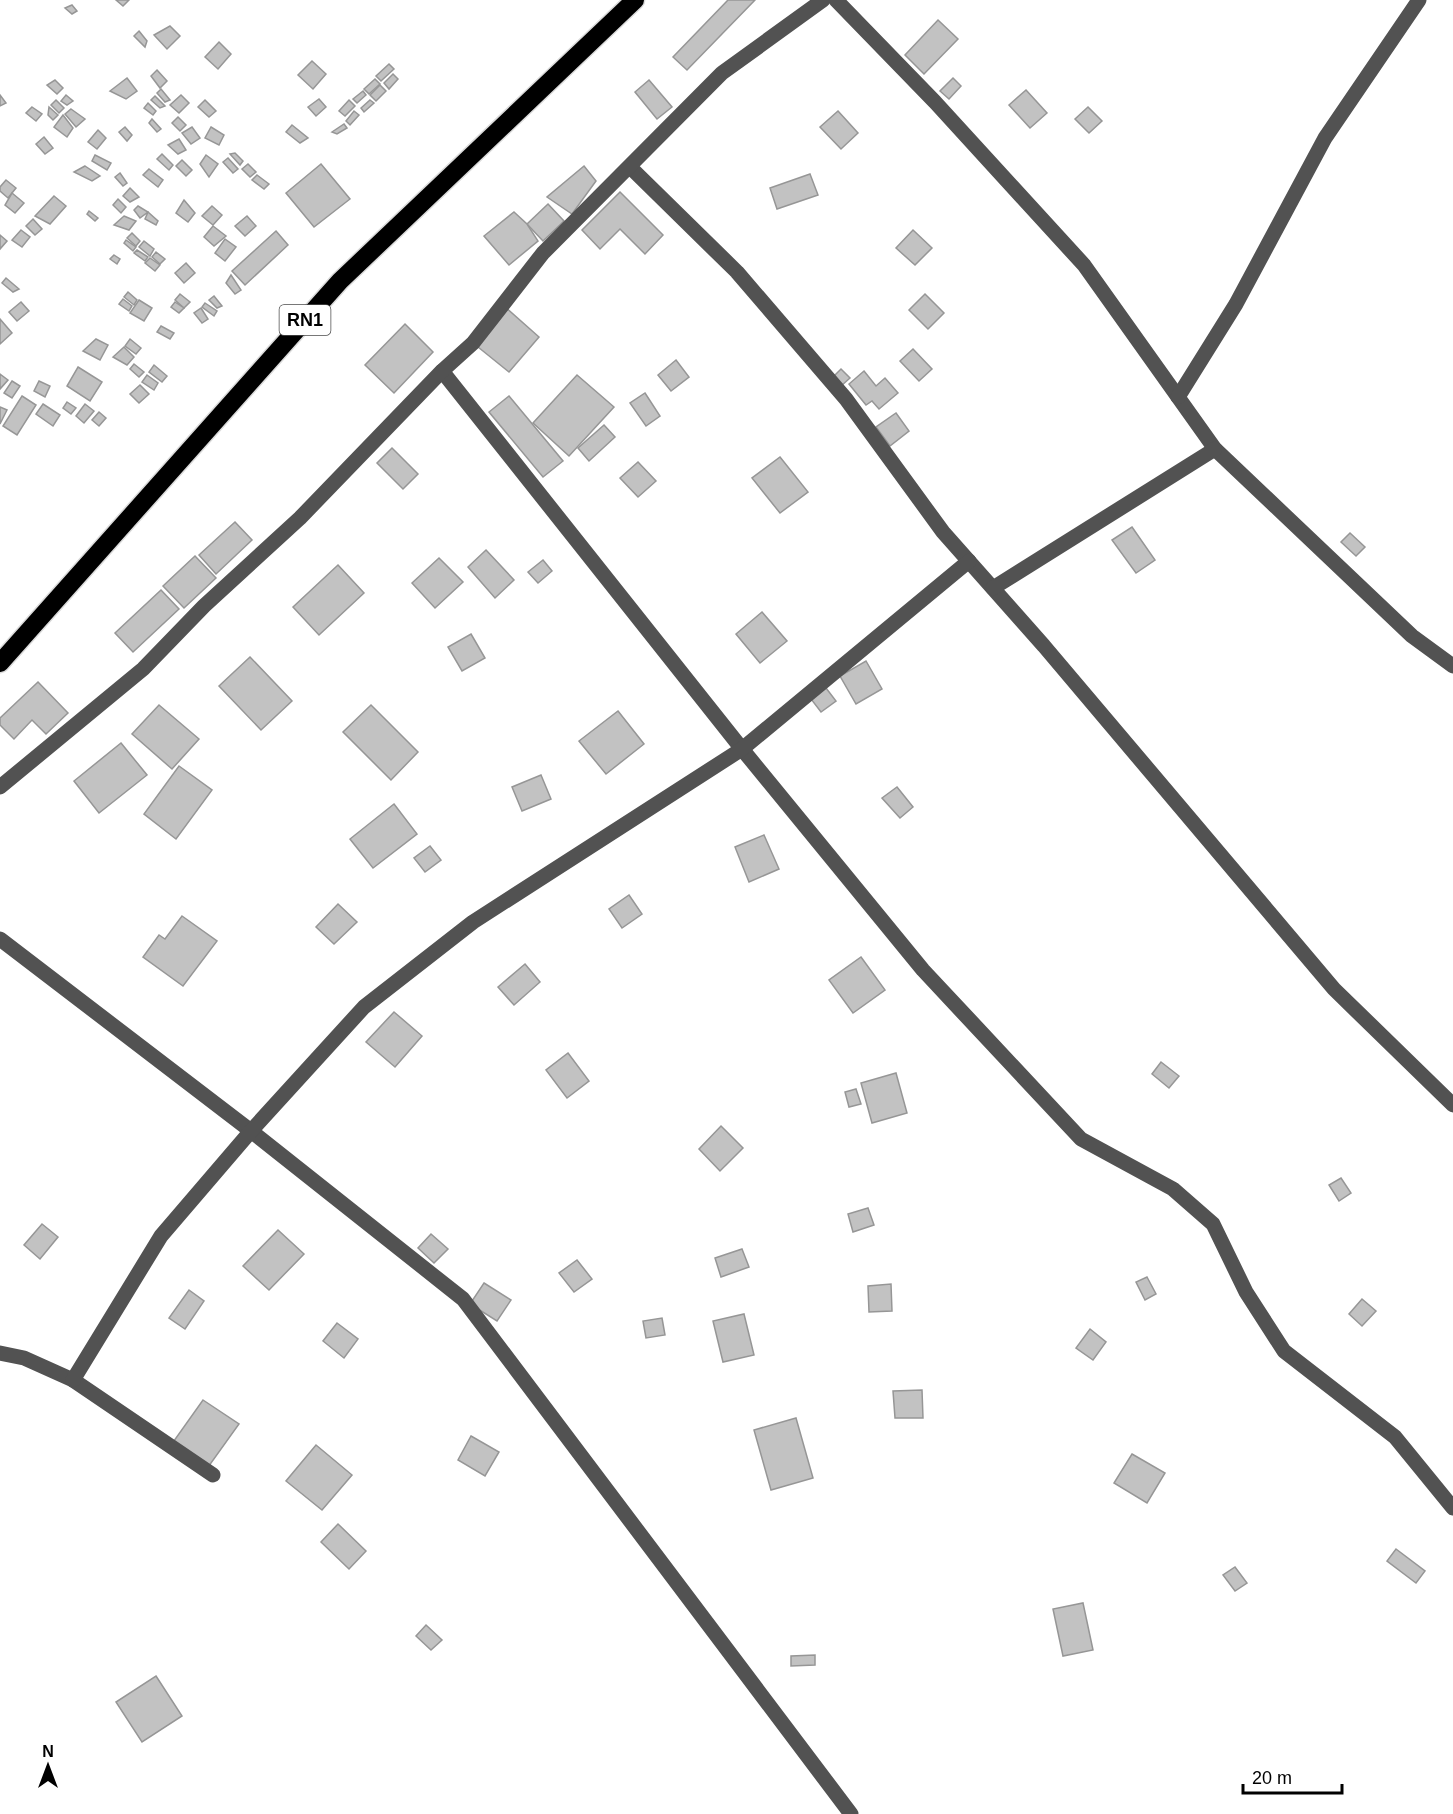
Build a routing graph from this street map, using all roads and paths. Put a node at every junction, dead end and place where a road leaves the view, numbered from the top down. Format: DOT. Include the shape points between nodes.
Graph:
graph roads {
  1 [pos="635,0"];
  2 [pos="823,0"];
  3 [pos="836,0"];
  4 [pos="1419,0"];
  5 [pos="630,167"];
  6 [pos="442,371"];
  7 [pos="1178,397"];
  8 [pos="1215,449"];
  9 [pos="969,561"];
  10 [pos="993,588"];
  11 [pos="0,663"];
  12 [pos="1453,666"];
  13 [pos="742,749"];
  14 [pos="0,787"];
  15 [pos="0,939"];
  16 [pos="1453,1105"];
  17 [pos="251,1131"];
  18 [pos="0,1353"];
  19 [pos="73,1380"];
  20 [pos="213,1474"];
  21 [pos="1453,1508"];
  22 [pos="851,1814"];
  1 -- 11 [label="highway, RN1" via="340,282"];
  2 -- 5 [label="street" via="722,73"];
  3 -- 7 [label="street" via="1084,266"];
  4 -- 7 [label="street" via="1325,138 1236,303"];
  5 -- 6 [label="street" via="543,253 473,343"];
  5 -- 9 [label="street" via="737,272 846,399 943,532"];
  6 -- 13 [label="street"];
  6 -- 14 [label="street" via="300,518 204,606 143,669"];
  7 -- 8 [label="street"];
  8 -- 10 [label="street"];
  8 -- 12 [label="street" via="1412,636"];
  9 -- 10 [label="street"];
  9 -- 13 [label="street"];
  10 -- 16 [label="street" via="1334,989"];
  13 -- 17 [label="street" via="473,922 364,1007"];
  13 -- 21 [label="street" via="923,970 1066,1123 1082,1140 1173,1189 1213,1224 1246,1292 1284,1351 1395,1437"];
  15 -- 17 [label="street"];
  17 -- 19 [label="street" via="161,1236"];
  17 -- 22 [label="street" via="463,1299"];
  18 -- 19 [label="street" via="24,1358"];
  19 -- 20 [label="street"];
}
